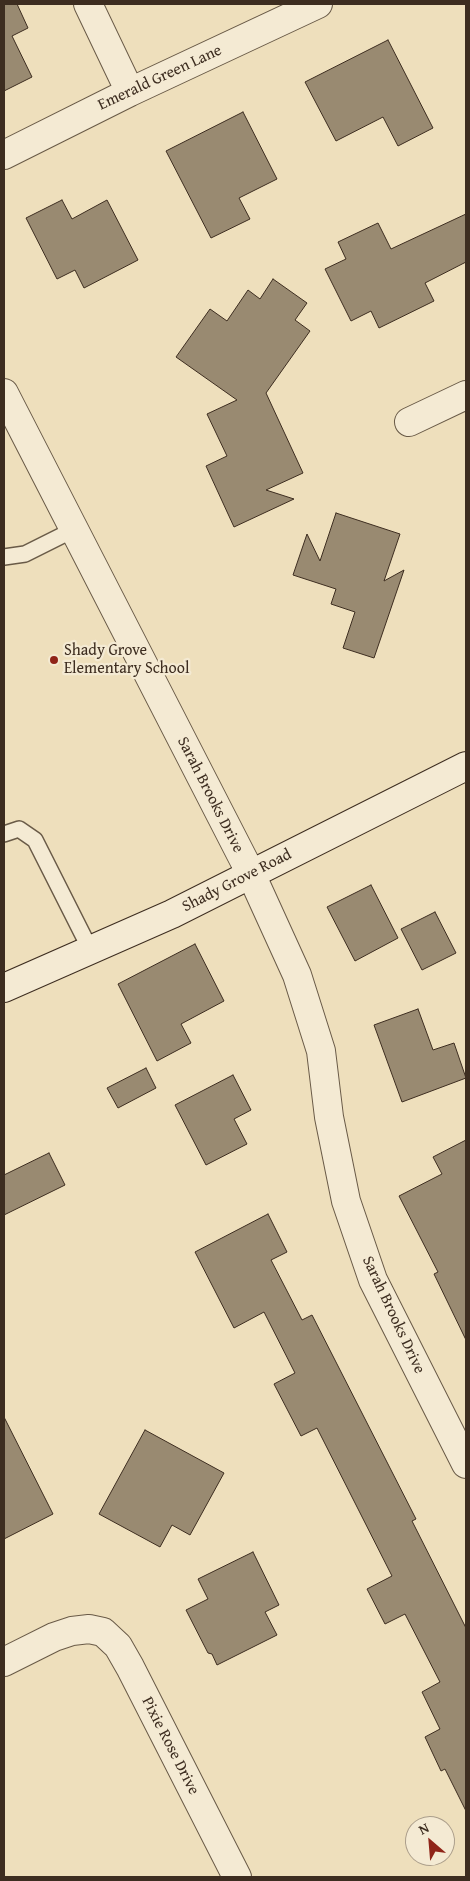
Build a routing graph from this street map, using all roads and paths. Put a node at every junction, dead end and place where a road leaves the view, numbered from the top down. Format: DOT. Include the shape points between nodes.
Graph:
graph roads {
  1 [pos="88,4"];
  2 [pos="318,4"];
  3 [pos="130,92"];
  4 [pos="4,155"];
  5 [pos="4,393"];
  6 [pos="466,395"];
  7 [pos="409,422"];
  8 [pos="74,530"];
  9 [pos="4,557"];
  10 [pos="466,766"];
  11 [pos="4,834"];
  12 [pos="251,874"];
  13 [pos="91,951"];
  14 [pos="4,988"];
  15 [pos="466,1464"];
  16 [pos="4,1662"];
  17 [pos="237,1877"];
  1 -- 3 [label="street"];
  2 -- 3 [label="street, Emerald Green Lane"];
  3 -- 4 [label="street, Emerald Green Lane"];
  5 -- 8 [label="street, Sarah Brooks Drive"];
  6 -- 7 [label="street"];
  8 -- 9 [label="lane" via="26,554"];
  8 -- 12 [label="street, Sarah Brooks Drive"];
  10 -- 12 [label="street, Shady Grove Road"];
  11 -- 13 [label="lane" via="19,828 35,840"];
  12 -- 13 [label="street, Shady Grove Road"];
  12 -- 15 [label="street, Sarah Brooks Drive" via="297,975 321,1051 329,1117 346,1201 373,1280"];
  13 -- 14 [label="street, Shady Grove Road"];
  16 -- 17 [label="street, Pixie Rose Drive" via="54,1637 89,1629 103,1632 118,1646"];
}
